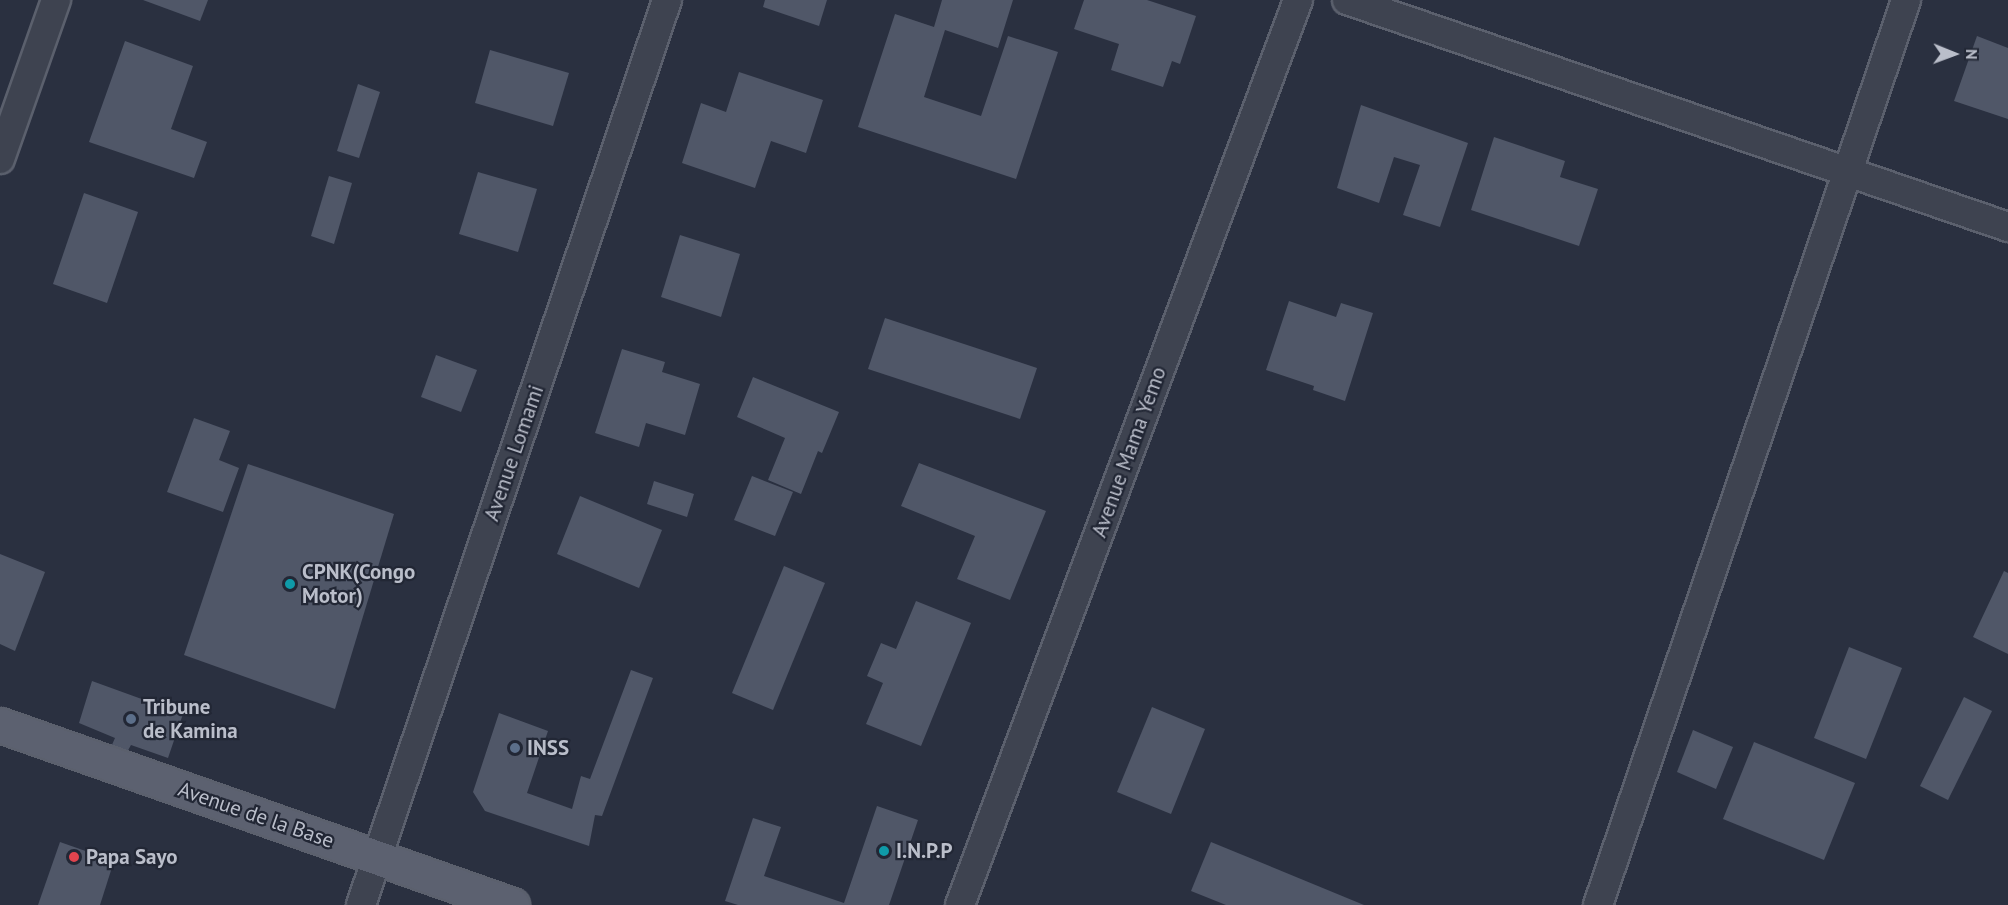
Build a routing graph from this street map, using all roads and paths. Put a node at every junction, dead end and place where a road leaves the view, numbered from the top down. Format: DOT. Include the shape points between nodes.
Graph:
graph roads {
  1 [pos="56,0"];
  2 [pos="667,0"];
  3 [pos="1298,0"];
  4 [pos="1347,0"];
  5 [pos="1906,0"];
  6 [pos="0,159"];
  7 [pos="1846,170"];
  8 [pos="2008,227"];
  9 [pos="0,725"];
  10 [pos="377,858"];
  11 [pos="361,905"];
  12 [pos="512,905"];
  13 [pos="960,905"];
  14 [pos="1598,905"];
  1 -- 6 [label="street"];
  2 -- 10 [label="street, Avenue Lomami"];
  3 -- 13 [label="street, Avenue Mama Yemo"];
  4 -- 7 [label="street"];
  5 -- 7 [label="street"];
  7 -- 8 [label="street"];
  7 -- 14 [label="street"];
  9 -- 10 [label="main road, Avenue de la Base"];
  10 -- 11 [label="street, Avenue Lomami"];
  10 -- 12 [label="main road, Avenue de la Base"];
}
